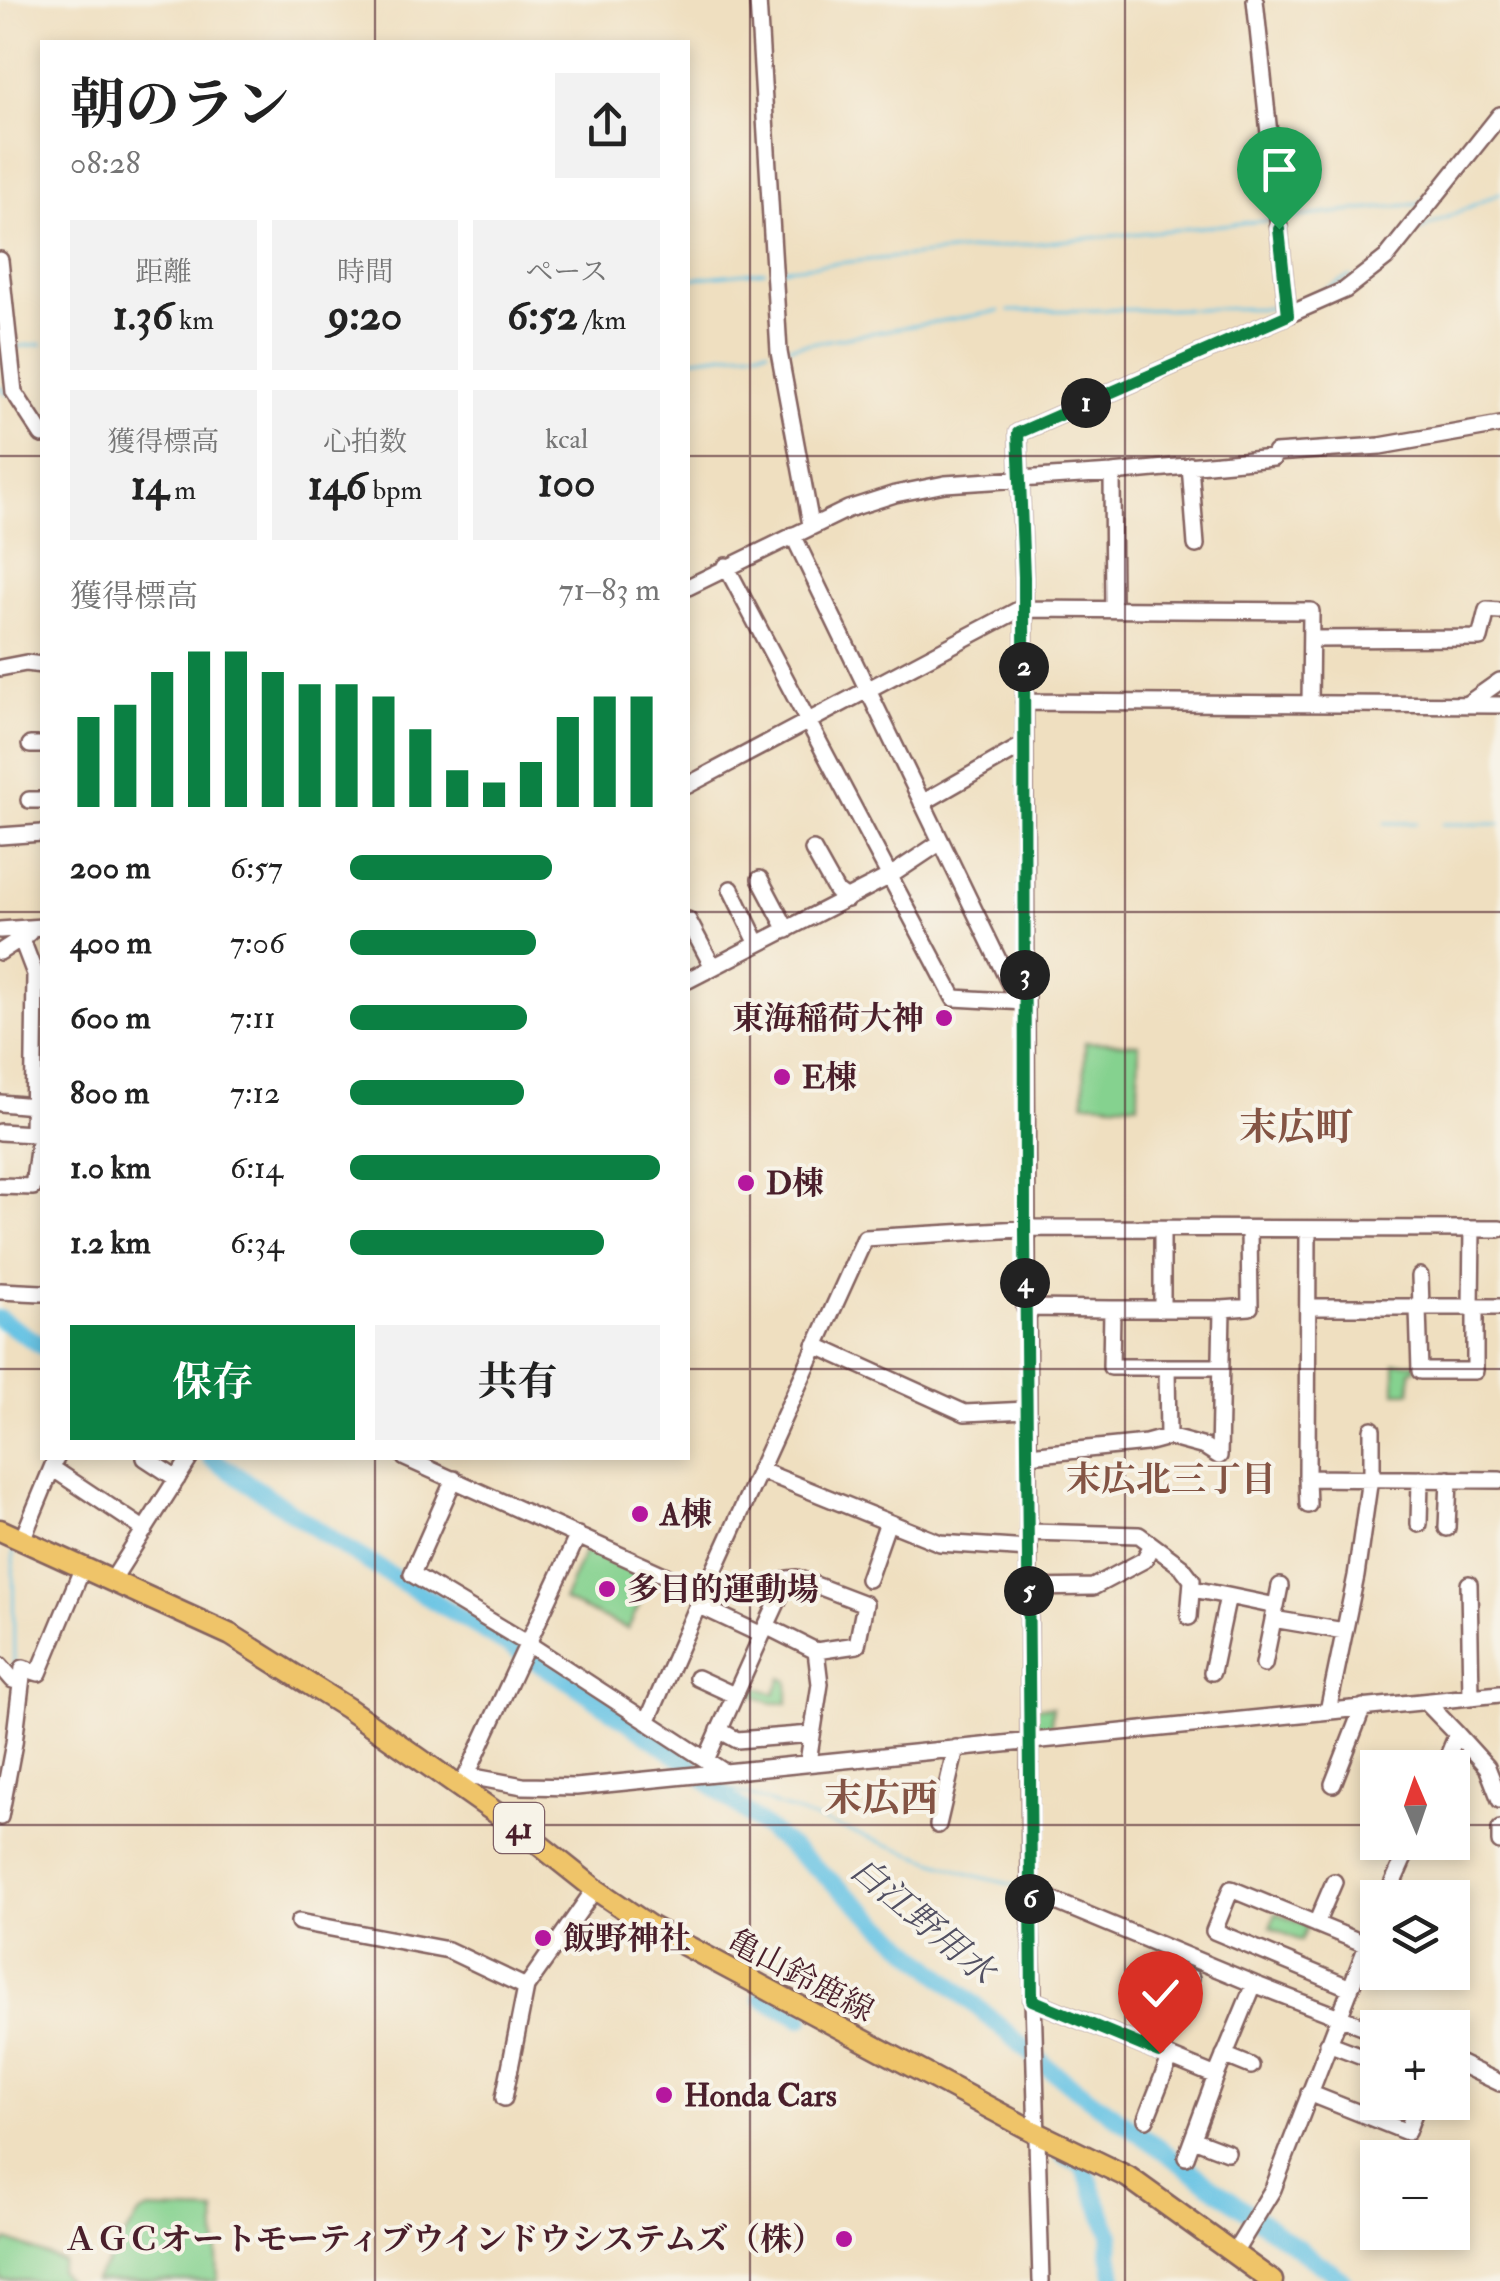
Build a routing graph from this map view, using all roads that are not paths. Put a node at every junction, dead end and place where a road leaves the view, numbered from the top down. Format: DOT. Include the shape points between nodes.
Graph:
graph roads {
  1 [pos="758,0"];
  2 [pos="1255,0"];
  3 [pos="1500,115"];
  4 [pos="0,260"];
  5 [pos="1288,315"];
  6 [pos="1500,425"];
  7 [pos="40,432"];
  8 [pos="1190,465"];
  9 [pos="1112,474"];
  10 [pos="1019,478"];
  11 [pos="811,525"];
  12 [pos="793,535"];
  13 [pos="1196,545"];
  14 [pos="726,566"];
  15 [pos="690,586"];
  16 [pos="1024,608"];
  17 [pos="1113,609"];
  18 [pos="1500,611"];
  19 [pos="1311,639"];
  20 [pos="40,665"];
  21 [pos="0,668"];
  22 [pos="1500,681"];
  23 [pos="867,692"];
  24 [pos="1024,702"];
  25 [pos="1310,704"];
  26 [pos="1466,705"];
  27 [pos="1500,705"];
  28 [pos="810,722"];
  29 [pos="1024,744"];
  30 [pos="690,785"];
  31 [pos="922,803"];
  32 [pos="40,833"];
  33 [pos="0,836"];
  34 [pos="941,842"];
  35 [pos="814,850"];
  36 [pos="890,876"];
  37 [pos="760,879"];
  38 [pos="731,890"];
  39 [pos="847,899"];
  40 [pos="690,924"];
  41 [pos="0,930"];
  42 [pos="787,930"];
  43 [pos="32,932"];
  44 [pos="758,944"];
  45 [pos="0,952"];
  46 [pos="713,967"];
  47 [pos="690,979"];
  48 [pos="1022,1002"];
  49 [pos="0,1103"];
  50 [pos="34,1106"];
  51 [pos="0,1132"];
  52 [pos="33,1134"];
  53 [pos="0,1186"];
  54 [pos="1025,1229"];
  55 [pos="1162,1229"];
  56 [pos="1249,1229"];
  57 [pos="1308,1229"];
  58 [pos="1500,1229"];
  59 [pos="1472,1230"];
  60 [pos="1420,1276"];
  61 [pos="0,1291"];
  62 [pos="40,1294"];
  63 [pos="1308,1307"];
  64 [pos="1473,1307"];
  65 [pos="1500,1307"];
  66 [pos="1026,1308"];
  67 [pos="1420,1308"];
  68 [pos="1112,1309"];
  69 [pos="1162,1309"];
  70 [pos="1222,1309"];
  71 [pos="816,1344"];
  72 [pos="1167,1367"];
  73 [pos="1221,1367"];
  74 [pos="1027,1410"];
  75 [pos="1372,1428"];
  76 [pos="1168,1438"];
  77 [pos="1028,1455"];
  78 [pos="148,1460"];
  79 [pos="189,1460"];
  80 [pos="411,1460"];
  81 [pos="54,1463"];
  82 [pos="759,1470"];
  83 [pos="454,1478"];
  84 [pos="1308,1478"];
  85 [pos="1371,1478"];
  86 [pos="177,1479"];
  87 [pos="1420,1479"];
  88 [pos="1448,1479"];
  89 [pos="1500,1480"];
  90 [pos="1308,1505"];
  91 [pos="888,1522"];
  92 [pos="1419,1524"];
  93 [pos="1447,1528"];
  94 [pos="0,1530"];
  95 [pos="145,1530"];
  96 [pos="578,1535"];
  97 [pos="22,1540"];
  98 [pos="1029,1540"];
  99 [pos="1152,1544"];
  100 [pos="83,1567"];
  101 [pos="113,1579"];
  102 [pos="868,1580"];
  103 [pos="1469,1584"];
  104 [pos="1280,1586"];
  105 [pos="1029,1588"];
  106 [pos="1193,1588"];
  107 [pos="1228,1596"];
  108 [pos="701,1598"];
  109 [pos="1275,1613"];
  110 [pos="1189,1618"];
  111 [pos="764,1630"];
  112 [pos="1344,1632"];
  113 [pos="816,1650"];
  114 [pos="526,1652"];
  115 [pos="1264,1664"];
  116 [pos="0,1665"];
  117 [pos="1212,1672"];
  118 [pos="697,1678"];
  119 [pos="20,1682"];
  120 [pos="1500,1694"];
  121 [pos="734,1696"];
  122 [pos="1471,1698"];
  123 [pos="1426,1702"];
  124 [pos="1364,1707"];
  125 [pos="1328,1711"];
  126 [pos="648,1722"];
  127 [pos="719,1730"];
  128 [pos="812,1734"];
  129 [pos="1457,1734"];
  130 [pos="1029,1740"];
  131 [pos="956,1748"];
  132 [pos="1450,1750"];
  133 [pos="706,1760"];
  134 [pos="808,1762"];
  135 [pos="723,1771"];
  136 [pos="1334,1784"];
  137 [pos="460,1788"];
  138 [pos="1500,1800"];
  139 [pos="0,1817"];
  140 [pos="938,1825"];
  141 [pos="1500,1829"];
  142 [pos="1500,1842"];
  143 [pos="1334,1882"];
  144 [pos="595,1890"];
  145 [pos="1030,1891"];
  146 [pos="299,1922"];
  147 [pos="1316,1924"];
  148 [pos="1360,1942"];
  149 [pos="1360,1958"];
  150 [pos="1191,1978"];
  151 [pos="1254,1984"];
  152 [pos="526,1987"];
  153 [pos="1348,1987"];
  154 [pos="1032,2000"];
  155 [pos="1339,2013"];
  156 [pos="1360,2023"];
  157 [pos="1328,2043"];
  158 [pos="1165,2055"];
  159 [pos="1224,2055"];
  160 [pos="1360,2055"];
  161 [pos="1251,2066"];
  162 [pos="1470,2069"];
  163 [pos="1216,2076"];
  164 [pos="1500,2084"];
  165 [pos="1310,2093"];
  166 [pos="504,2098"];
  167 [pos="1360,2113"];
  168 [pos="1146,2119"];
  169 [pos="1377,2120"];
  170 [pos="1411,2120"];
  171 [pos="1035,2132"];
  172 [pos="1192,2139"];
  173 [pos="1226,2152"];
  174 [pos="1186,2157"];
  175 [pos="1234,2253"];
  176 [pos="1042,2281"];
  177 [pos="1272,2281"];
  1 -- 11 [label="street" via="780,352"];
  2 -- 5 [label="street"];
  3 -- 5 [label="street" via="1386,258 1344,290"];
  4 -- 7 [label="street" via="14,392"];
  5 -- 10 [label="street" via="1018,433"];
  6 -- 8 [label="street" via="1380,446"];
  8 -- 9 [label="street"];
  8 -- 13 [label="street"];
  9 -- 10 [label="street"];
  9 -- 17 [label="street"];
  10 -- 11 [label="street" via="894,494"];
  10 -- 16 [label="street"];
  11 -- 12 [label="street"];
  12 -- 14 [label="street"];
  12 -- 23 [label="street"];
  14 -- 15 [label="street"];
  14 -- 28 [label="street"];
  16 -- 17 [label="street"];
  16 -- 23 [label="street"];
  16 -- 24 [label="street"];
  17 -- 19 [label="street" via="1311,611"];
  18 -- 19 [label="street" via="1487,610 1480,638"];
  19 -- 25 [label="street"];
  20 -- 21 [label="street"];
  22 -- 26 [label="street"];
  23 -- 28 [label="street"];
  23 -- 31 [label="street"];
  24 -- 25 [label="street"];
  24 -- 29 [label="street"];
  25 -- 26 [label="street"];
  26 -- 27 [label="street"];
  28 -- 30 [label="street"];
  28 -- 36 [label="street"];
  29 -- 31 [label="street"];
  29 -- 48 [label="street"];
  31 -- 34 [label="street"];
  32 -- 33 [label="street"];
  34 -- 36 [label="street"];
  34 -- 48 [label="street"];
  35 -- 39 [label="street"];
  36 -- 39 [label="street"];
  36 -- 48 [label="street" via="954,998"];
  37 -- 42 [label="street"];
  38 -- 44 [label="street"];
  39 -- 42 [label="street"];
  40 -- 46 [label="street"];
  41 -- 43 [label="street"];
  42 -- 44 [label="street"];
  43 -- 45 [label="street"];
  43 -- 50 [label="street"];
  44 -- 46 [label="street"];
  46 -- 47 [label="street"];
  48 -- 54 [label="street"];
  49 -- 50 [label="street"];
  50 -- 52 [label="street"];
  51 -- 52 [label="street"];
  52 -- 53 [label="street" via="40,1135 33,1187"];
  54 -- 55 [label="street"];
  54 -- 66 [label="street"];
  54 -- 71 [label="street" via="865,1238"];
  55 -- 56 [label="street"];
  55 -- 69 [label="street"];
  56 -- 57 [label="street"];
  56 -- 70 [label="street" via="1250,1307"];
  57 -- 59 [label="street"];
  57 -- 63 [label="street"];
  58 -- 59 [label="street"];
  59 -- 64 [label="street"];
  60 -- 67 [label="street"];
  61 -- 62 [label="street"];
  63 -- 67 [label="street"];
  63 -- 84 [label="street"];
  64 -- 65 [label="street"];
  64 -- 67 [label="street"];
  64 -- 67 [label="street" via="1475,1371 1420,1371"];
  66 -- 68 [label="street"];
  66 -- 74 [label="street"];
  68 -- 69 [label="street"];
  68 -- 72 [label="street" via="1111,1367"];
  69 -- 70 [label="street"];
  70 -- 73 [label="street"];
  71 -- 74 [label="street" via="965,1413"];
  71 -- 82 [label="street"];
  72 -- 73 [label="street"];
  72 -- 76 [label="street"];
  73 -- 76 [label="street" via="1220,1456"];
  74 -- 77 [label="street"];
  75 -- 85 [label="street"];
  76 -- 77 [label="street"];
  77 -- 98 [label="street"];
  78 -- 86 [label="street"];
  79 -- 86 [label="street"];
  80 -- 83 [label="street"];
  81 -- 95 [label="street"];
  81 -- 97 [label="street"];
  82 -- 91 [label="street"];
  82 -- 108 [label="street"];
  83 -- 96 [label="street"];
  83 -- 114 [label="street" via="412,1574"];
  84 -- 85 [label="street"];
  84 -- 90 [label="street"];
  85 -- 87 [label="street"];
  85 -- 112 [label="street"];
  86 -- 95 [label="street"];
  87 -- 88 [label="street"];
  87 -- 92 [label="street"];
  88 -- 89 [label="street"];
  88 -- 93 [label="street"];
  91 -- 98 [label="street" via="940,1543"];
  91 -- 102 [label="street"];
  94 -- 97 [label="main road, 亀山鈴鹿線 / 41"];
  95 -- 101 [label="street"];
  96 -- 108 [label="street"];
  96 -- 114 [label="street"];
  97 -- 100 [label="main road, 亀山鈴鹿線 / 41"];
  98 -- 99 [label="street" via="1139,1536"];
  98 -- 105 [label="street"];
  99 -- 105 [label="street" via="1144,1560 1093,1587"];
  99 -- 106 [label="street" via="1182,1566"];
  100 -- 101 [label="main road, 亀山鈴鹿線 / 41"];
  100 -- 119 [label="street" via="39,1672 22,1668"];
  101 -- 137 [label="main road, 亀山鈴鹿線 / 41" via="231,1634"];
  103 -- 122 [label="street"];
  104 -- 109 [label="street"];
  105 -- 130 [label="street"];
  106 -- 107 [label="street"];
  106 -- 110 [label="street"];
  107 -- 109 [label="street"];
  107 -- 117 [label="street"];
  108 -- 111 [label="street"];
  108 -- 126 [label="street"];
  109 -- 112 [label="street"];
  109 -- 115 [label="street"];
  111 -- 113 [label="street"];
  111 -- 113 [label="street" via="788,1578 865,1604 857,1645"];
  111 -- 121 [label="street"];
  112 -- 125 [label="street"];
  113 -- 128 [label="street" via="820,1684"];
  114 -- 126 [label="street"];
  114 -- 137 [label="street"];
  116 -- 119 [label="street"];
  118 -- 121 [label="street"];
  119 -- 139 [label="street"];
  120 -- 122 [label="street"];
  121 -- 127 [label="street"];
  122 -- 123 [label="street"];
  123 -- 124 [label="street"];
  123 -- 129 [label="street"];
  124 -- 125 [label="street"];
  124 -- 136 [label="street"];
  125 -- 130 [label="street"];
  126 -- 133 [label="street"];
  127 -- 128 [label="street" via="737,1740"];
  127 -- 133 [label="street"];
  128 -- 134 [label="street"];
  129 -- 132 [label="street"];
  129 -- 138 [label="street" via="1487,1767"];
  130 -- 131 [label="street"];
  130 -- 145 [label="street"];
  131 -- 134 [label="street"];
  131 -- 140 [label="street"];
  133 -- 135 [label="street"];
  134 -- 135 [label="street"];
  135 -- 137 [label="street" via="560,1787 474,1777"];
  137 -- 144 [label="main road, 亀山鈴鹿線 / 41"];
  141 -- 142 [label="street"];
  143 -- 147 [label="street"];
  144 -- 152 [label="street"];
  144 -- 171 [label="main road, 亀山鈴鹿線 / 41" via="724,1968"];
  145 -- 151 [label="street"];
  145 -- 154 [label="street"];
  146 -- 152 [label="street" via="448,1950"];
  147 -- 148 [label="street"];
  147 -- 153 [label="street" via="1231,1889 1214,1930"];
  149 -- 153 [label="street"];
  150 -- 158 [label="street"];
  151 -- 155 [label="street"];
  151 -- 159 [label="street"];
  152 -- 166 [label="street"];
  153 -- 155 [label="street"];
  154 -- 158 [label="street"];
  154 -- 171 [label="street"];
  155 -- 156 [label="street"];
  155 -- 157 [label="street"];
  157 -- 160 [label="street"];
  157 -- 165 [label="street"];
  158 -- 163 [label="street"];
  158 -- 168 [label="street"];
  159 -- 161 [label="street"];
  159 -- 163 [label="street"];
  162 -- 164 [label="street"];
  163 -- 172 [label="street"];
  165 -- 167 [label="street"];
  165 -- 175 [label="street" via="1273,2189"];
  169 -- 170 [label="street" via="1407,2132"];
  171 -- 175 [label="main road, 亀山鈴鹿線 / 41" via="1128,2177"];
  171 -- 176 [label="street"];
  172 -- 173 [label="street"];
  172 -- 174 [label="street"];
  175 -- 177 [label="main road, 亀山鈴鹿線 / 41"];
}
